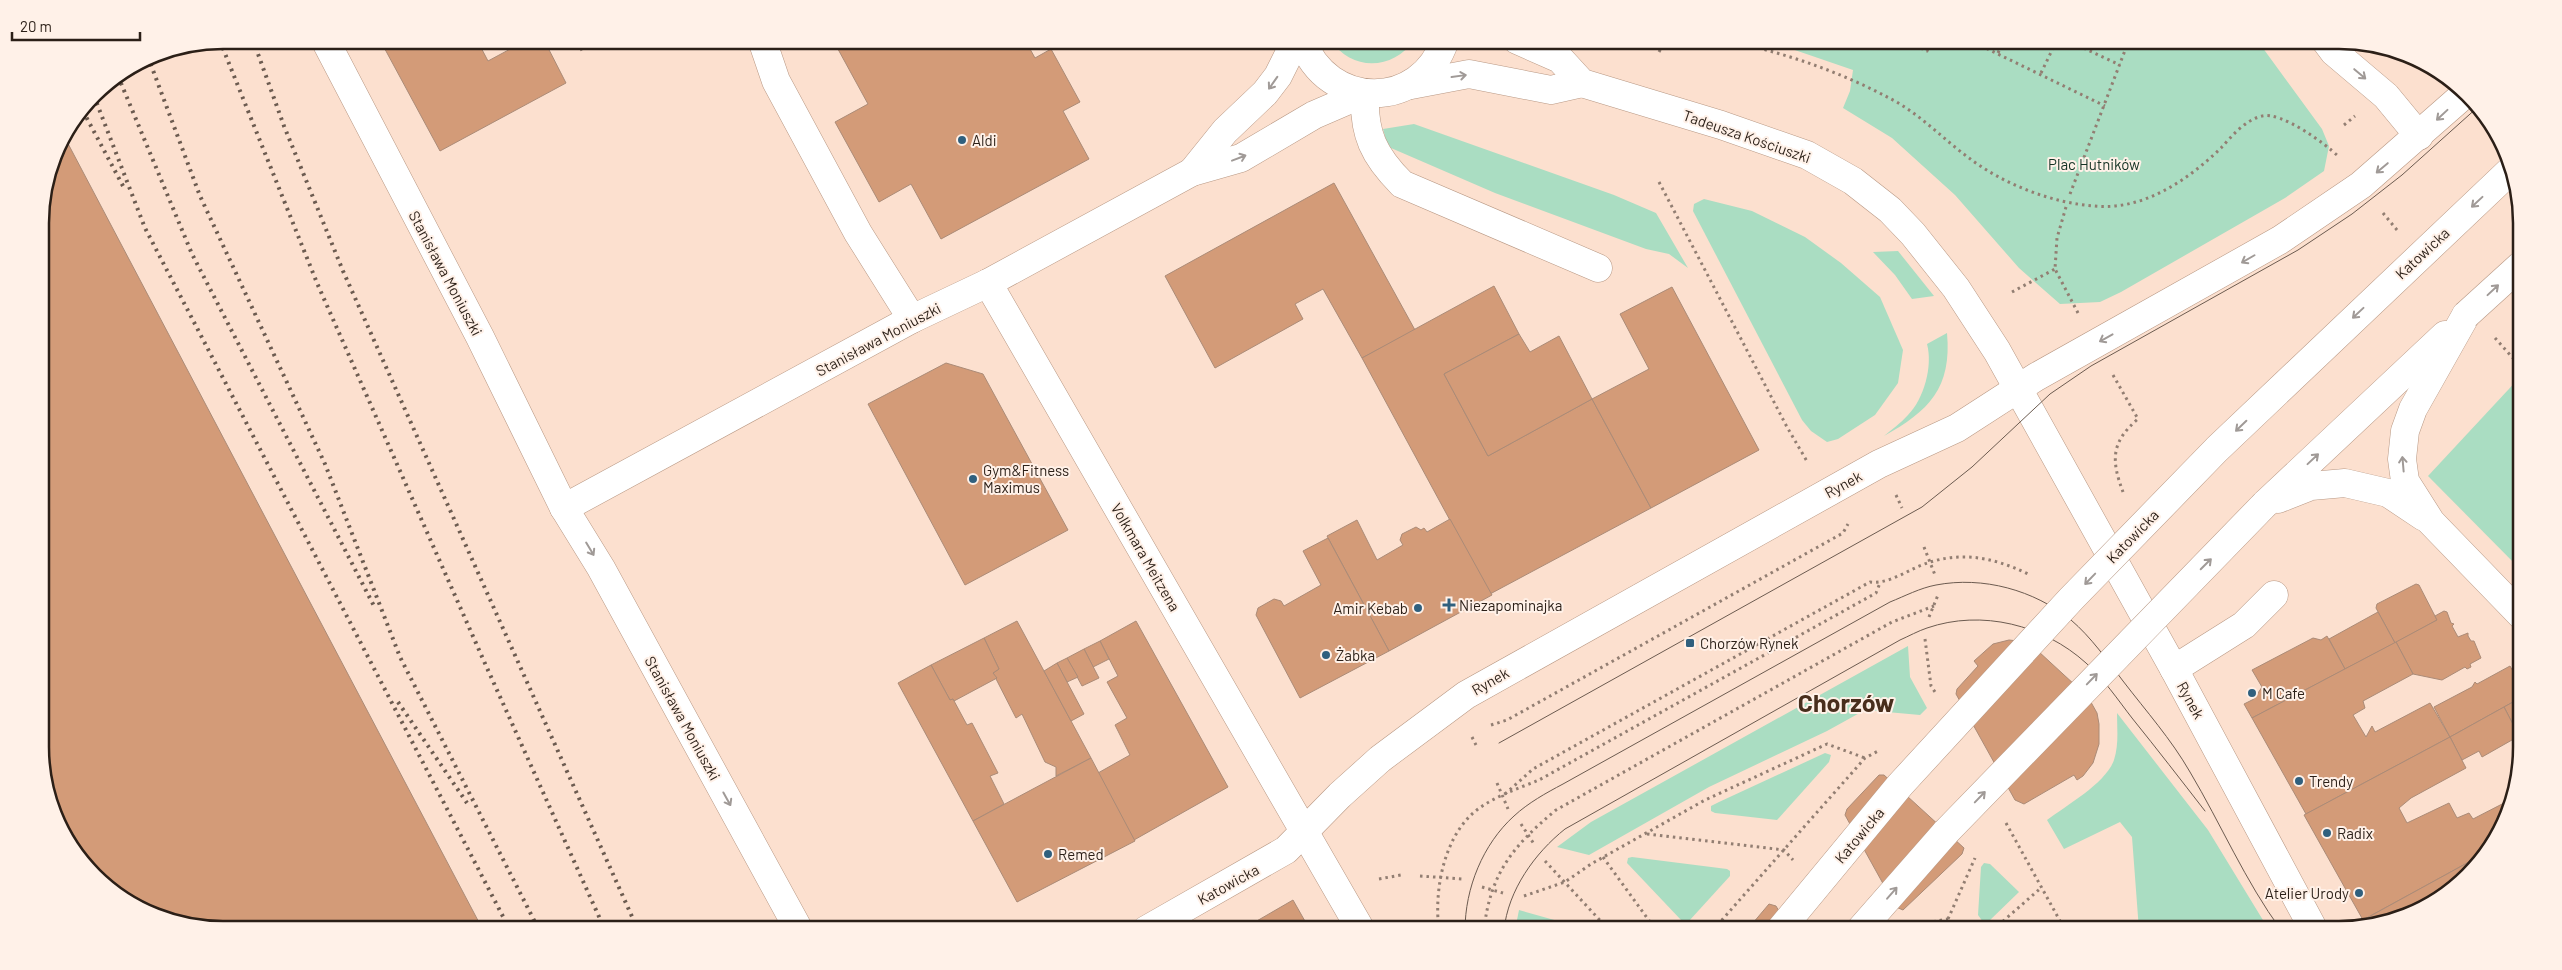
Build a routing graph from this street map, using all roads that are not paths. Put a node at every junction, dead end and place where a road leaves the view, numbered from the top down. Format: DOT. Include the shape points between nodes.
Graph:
graph roads {
  1 [pos="331,49"];
  2 [pos="765,49"];
  3 [pos="1292,49"];
  4 [pos="1305,49"];
  5 [pos="1442,49"];
  6 [pos="1537,49"];
  7 [pos="2332,49"];
  8 [pos="1582,82"];
  9 [pos="1411,85"];
  10 [pos="1364,93"];
  11 [pos="2460,98"];
  12 [pos="2419,136"];
  13 [pos="1192,172"];
  14 [pos="2506,175"];
  15 [pos="1598,268"];
  16 [pos="2513,271"];
  17 [pos="988,283"];
  18 [pos="2466,315"];
  19 [pos="912,319"];
  20 [pos="2018,389"];
  21 [pos="2265,504"];
  22 [pos="564,508"];
  23 [pos="2431,522"];
  24 [pos="2274,595"];
  25 [pos="2513,607"];
  26 [pos="2174,669"];
  27 [pos="1304,831"];
  28 [pos="794,921"];
  29 [pos="1162,921"];
  30 [pos="1356,921"];
  31 [pos="1787,921"];
  32 [pos="1868,921"];
  33 [pos="2309,921"];
  1 -- 22 [label="street, Stanisława Moniuszki" via="480,337"];
  2 -- 19 [label="street" via="780,90 858,233"];
  3 -- 13 [label="street, one-way" via="1266,93 1224,131"];
  4 -- 10 [label="street" via="1316,67 1329,79"];
  5 -- 9 [label="street" via="1427,72"];
  6 -- 8 [label="street, Tadeusza Kościuszki" via="1560,59"];
  7 -- 12 [label="street, one-way" via="2386,96"];
  9 -- 8 [label="street, one-way" via="1469,74 1551,90"];
  8 -- 20 [label="street, Tadeusza Kościuszki" via="1790,148 1852,181 1890,210 1936,260 1964,299"];
  9 -- 10 [label="street" via="1380,94"];
  13 -- 10 [label="street, one-way" via="1241,158 1314,115"];
  10 -- 15 [label="street" via="1368,132 1381,163 1402,184"];
  11 -- 12 [label="street, one-way"];
  12 -- 20 [label="street, one-way" via="2345,198 2280,240"];
  13 -- 17 [label="street, Stanisława Moniuszki"];
  14 -- 31 [label="street, Katowicka, one-way, bridge" via="2217,448 2071,599 1900,785"];
  18 -- 16 [label="street, one-way, bridge"];
  17 -- 19 [label="street, Stanisława Moniuszki"];
  17 -- 27 [label="street, Volkmara Meitzena"];
  21 -- 18 [label="street, one-way"];
  23 -- 18 [label="street, one-way" via="2405,481 2402,460 2405,431 2413,408"];
  19 -- 22 [label="street, Stanisława Moniuszki"];
  20 -- 26 [label="street, Rynek"];
  20 -- 27 [label="street, Rynek" via="1957,428 1879,464 1472,691 1393,748"];
  21 -- 23 [label="street" via="2311,486 2345,483 2388,493"];
  32 -- 21 [label="street, one-way, bridge" via="1946,832"];
  22 -- 28 [label="street, Stanisława Moniuszki, one-way" via="601,568"];
  23 -- 25 [label="street"];
  24 -- 26 [label="street" via="2244,625"];
  26 -- 33 [label="street, Rynek"];
  27 -- 29 [label="street, Katowicka" via="1286,850"];
  27 -- 30 [label="street"];
}
